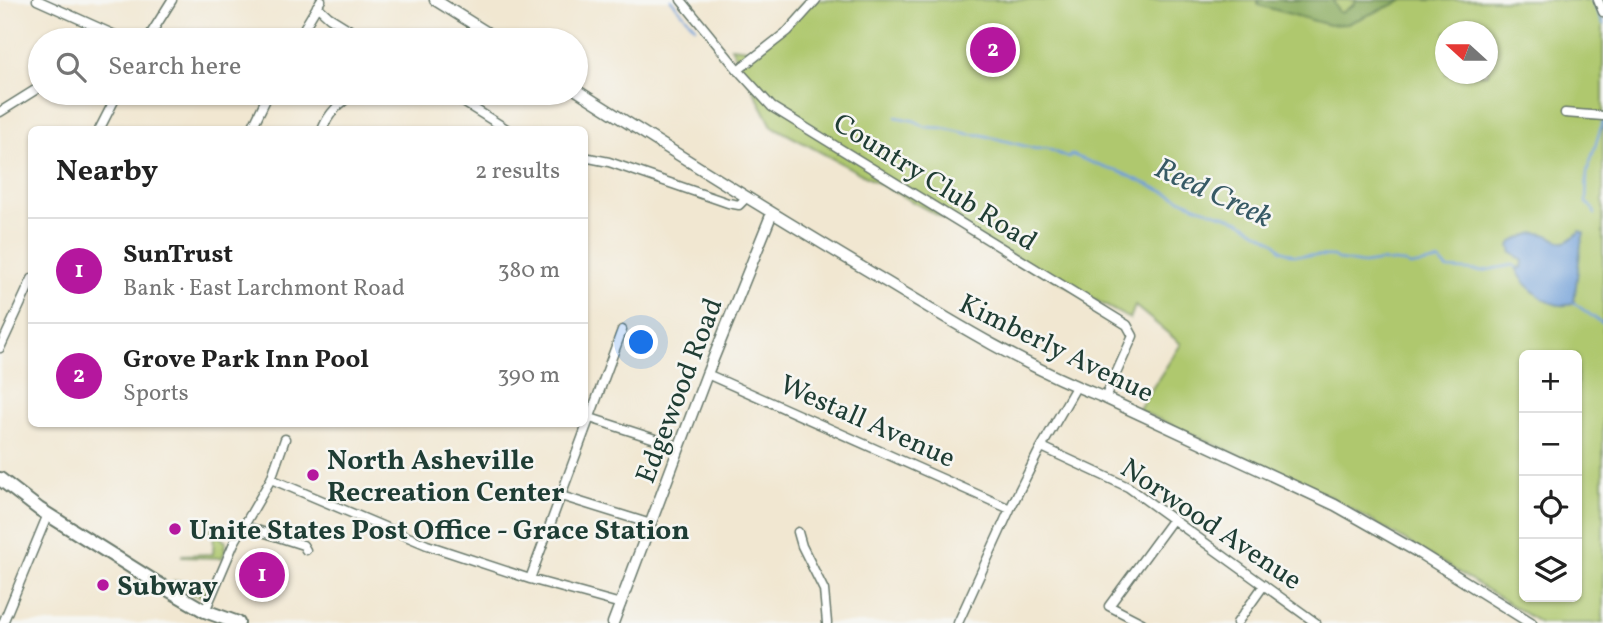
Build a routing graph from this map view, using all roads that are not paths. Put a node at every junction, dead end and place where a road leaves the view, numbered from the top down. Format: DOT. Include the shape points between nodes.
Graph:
graph roads {
  1 [pos="37,0"];
  2 [pos="172,0"];
  3 [pos="435,0"];
  4 [pos="681,0"];
  5 [pos="816,0"];
  6 [pos="1598,0"];
  7 [pos="319,3"];
  8 [pos="1603,12"];
  9 [pos="99,28"];
  10 [pos="155,28"];
  11 [pos="304,28"];
  12 [pos="347,28"];
  13 [pos="480,28"];
  14 [pos="738,70"];
  15 [pos="28,94"];
  16 [pos="588,97"];
  17 [pos="112,105"];
  18 [pos="262,105"];
  19 [pos="339,105"];
  20 [pos="468,105"];
  21 [pos="0,112"];
  22 [pos="1565,113"];
  23 [pos="1603,116"];
  24 [pos="101,126"];
  25 [pos="253,126"];
  26 [pos="324,126"];
  27 [pos="502,126"];
  28 [pos="588,158"];
  29 [pos="746,198"];
  30 [pos="772,214"];
  31 [pos="28,288"];
  32 [pos="622,330"];
  33 [pos="0,348"];
  34 [pos="707,374"];
  35 [pos="1076,387"];
  36 [pos="1105,398"];
  37 [pos="588,415"];
  38 [pos="588,417"];
  39 [pos="584,427"];
  40 [pos="285,439"];
  41 [pos="680,447"];
  42 [pos="1042,447"];
  43 [pos="0,479"];
  44 [pos="271,480"];
  45 [pos="561,496"];
  46 [pos="1010,509"];
  47 [pos="48,514"];
  48 [pos="1173,519"];
  49 [pos="650,524"];
  50 [pos="244,526"];
  51 [pos="798,531"];
  52 [pos="306,550"];
  53 [pos="530,579"];
  54 [pos="1265,584"];
  55 [pos="621,604"];
  56 [pos="205,611"];
  57 [pos="218,619"];
  58 [pos="3,623"];
  59 [pos="238,623"];
  60 [pos="613,623"];
  61 [pos="827,623"];
  62 [pos="958,623"];
  63 [pos="1142,623"];
  64 [pos="1237,623"];
  65 [pos="1316,623"];
  66 [pos="1531,623"];
  1 -- 9 [label="street"];
  2 -- 10 [label="street"];
  3 -- 13 [label="street"];
  4 -- 14 [label="street, Country Club Road"];
  5 -- 14 [label="street" via="788,31"];
  6 -- 8 [label="street"];
  7 -- 11 [label="street"];
  7 -- 12 [label="street" via="329,17"];
  14 -- 36 [label="street, Country Club Road" via="772,107 1127,325 1133,336"];
  15 -- 21 [label="street"];
  16 -- 29 [label="street, Kimberly Avenue"];
  17 -- 24 [label="street"];
  18 -- 25 [label="street"];
  19 -- 26 [label="street"];
  20 -- 27 [label="street"];
  22 -- 23 [label="street"];
  28 -- 29 [label="street" via="728,203 739,205"];
  29 -- 30 [label="street, Kimberly Avenue"];
  30 -- 34 [label="street, Edgewood Road"];
  30 -- 35 [label="street, Kimberly Avenue" via="989,344"];
  31 -- 33 [label="street"];
  32 -- 37 [label="street"];
  34 -- 41 [label="street, Edgewood Road"];
  34 -- 46 [label="street, Westall Avenue"];
  35 -- 36 [label="street, Kimberly Avenue"];
  35 -- 42 [label="street"];
  36 -- 66 [label="street, Kimberly Avenue" via="1335,505"];
  38 -- 41 [label="street"];
  39 -- 45 [label="street"];
  40 -- 44 [label="street"];
  41 -- 49 [label="street, Edgewood Road"];
  42 -- 46 [label="street"];
  42 -- 48 [label="street, Norwood Avenue" via="1128,487"];
  43 -- 47 [label="main road"];
  44 -- 50 [label="street"];
  44 -- 53 [label="street" via="427,545"];
  45 -- 49 [label="street"];
  45 -- 53 [label="street"];
  46 -- 62 [label="street"];
  47 -- 56 [label="main road"];
  47 -- 58 [label="street"];
  48 -- 54 [label="street, Norwood Avenue"];
  48 -- 63 [label="street" via="1110,606"];
  49 -- 55 [label="street, Edgewood Road"];
  50 -- 52 [label="street" via="303,545"];
  50 -- 56 [label="street"];
  51 -- 61 [label="street" via="824,590"];
  53 -- 55 [label="street"];
  54 -- 64 [label="street"];
  54 -- 65 [label="street, Norwood Avenue"];
  55 -- 60 [label="street, Edgewood Road"];
  56 -- 57 [label="main road"];
  57 -- 59 [label="main road"];
}
